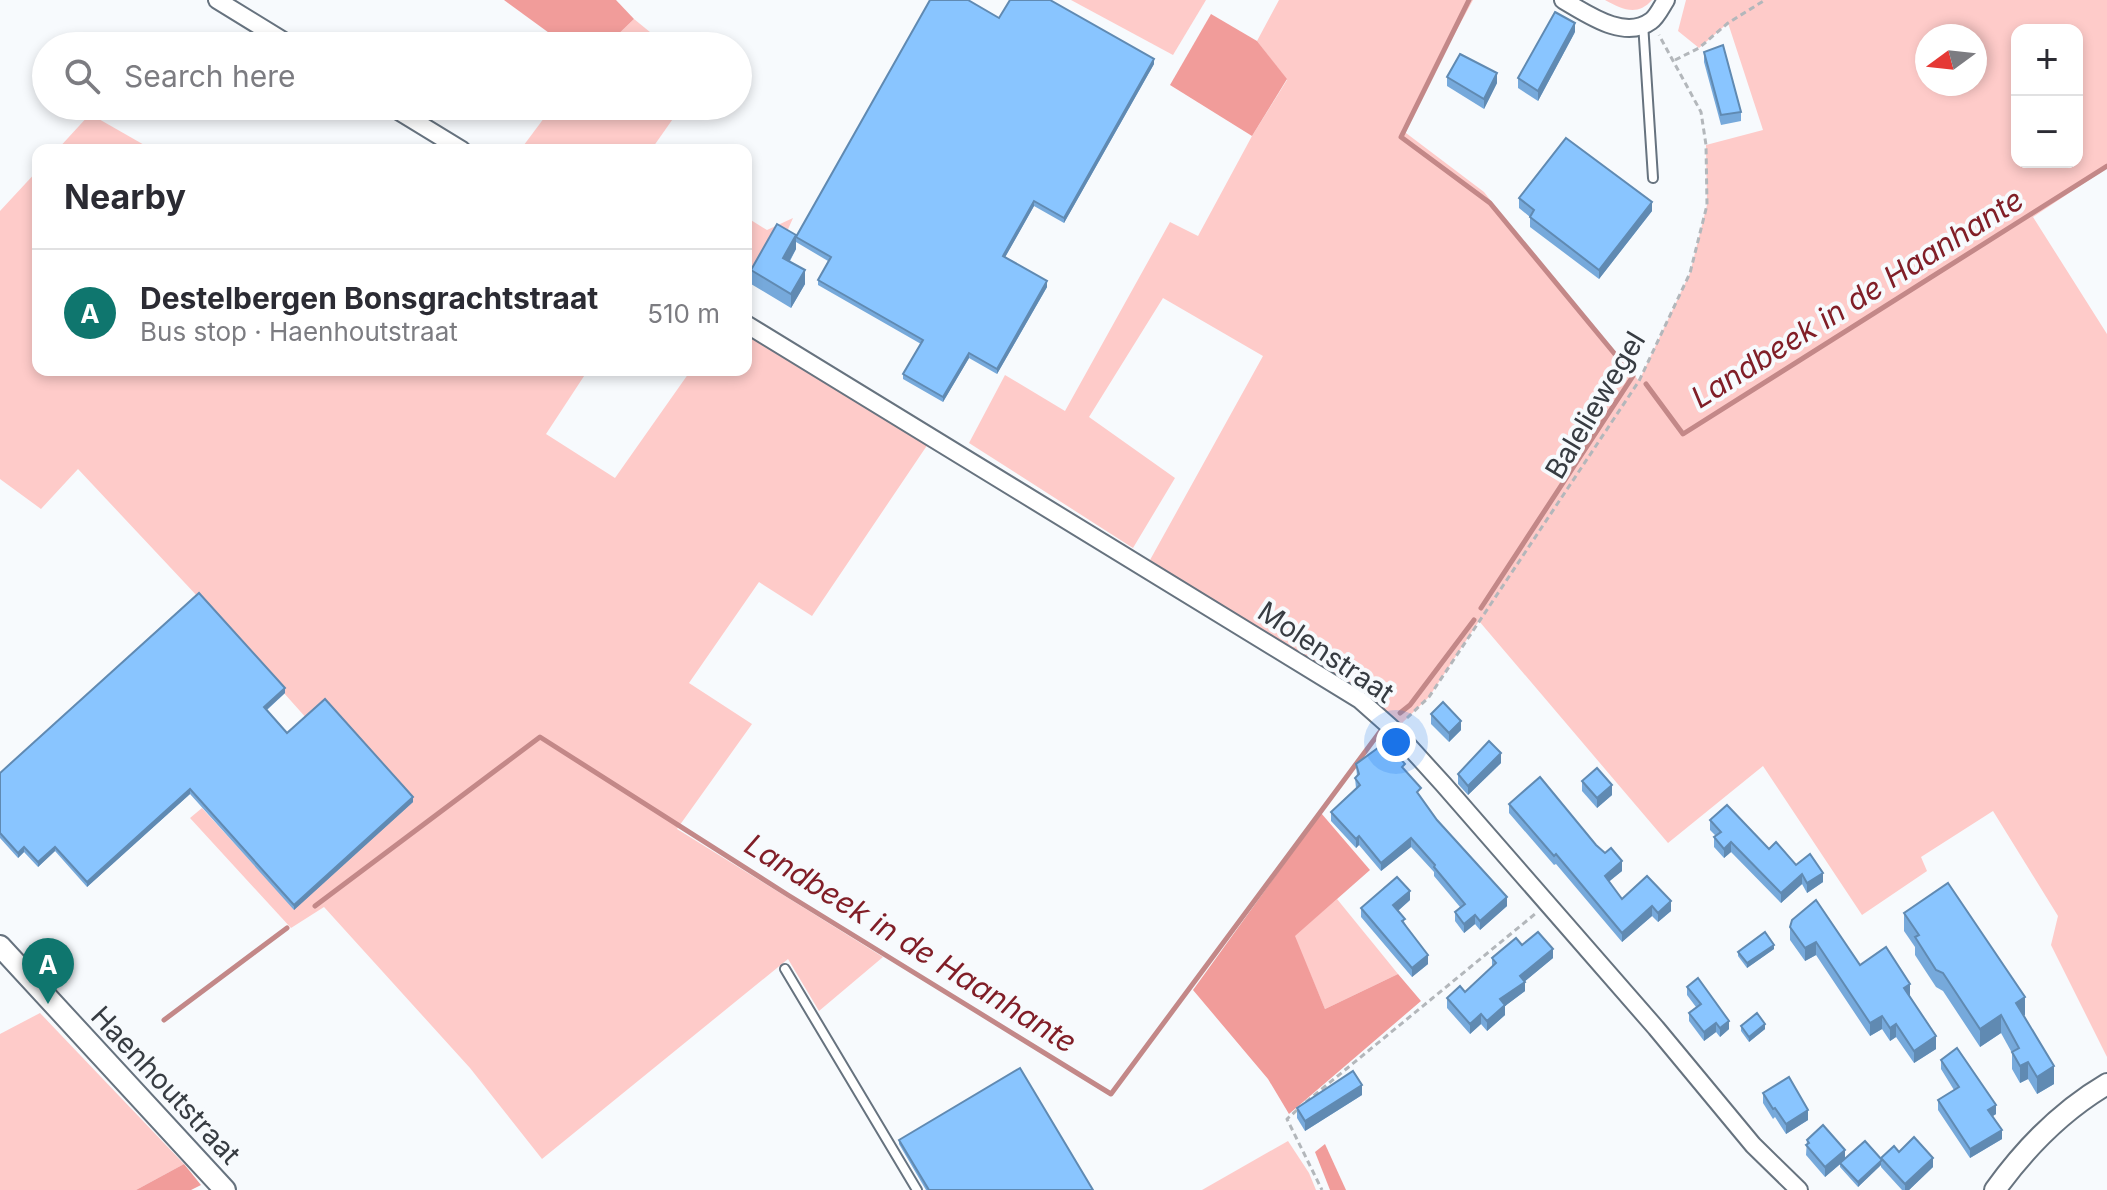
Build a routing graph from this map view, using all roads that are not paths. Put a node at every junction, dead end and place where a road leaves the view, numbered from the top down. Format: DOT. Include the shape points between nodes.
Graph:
graph roads {
  1 [pos="217,0"];
  2 [pos="1563,0"];
  3 [pos="1666,0"];
  4 [pos="1647,22"];
  5 [pos="269,32"];
  6 [pos="413,120"];
  7 [pos="452,144"];
  8 [pos="1653,178"];
  9 [pos="752,328"];
  10 [pos="0,946"];
  11 [pos="785,969"];
  12 [pos="2107,1084"];
  13 [pos="225,1190"];
  14 [pos="917,1190"];
  15 [pos="1799,1190"];
  16 [pos="1995,1190"];
  1 -- 5 [label="street"];
  2 -- 4 [label="street" via="1610,26"];
  3 -- 4 [label="street"];
  4 -- 8 [label="lane"];
  6 -- 7 [label="street"];
  9 -- 15 [label="street, Molenstraat" via="1360,700 1393,729 1753,1145"];
  10 -- 13 [label="street, Haenhoutstraat"];
  11 -- 14 [label="lane"];
  12 -- 16 [label="street" via="2037,1137"];
}
